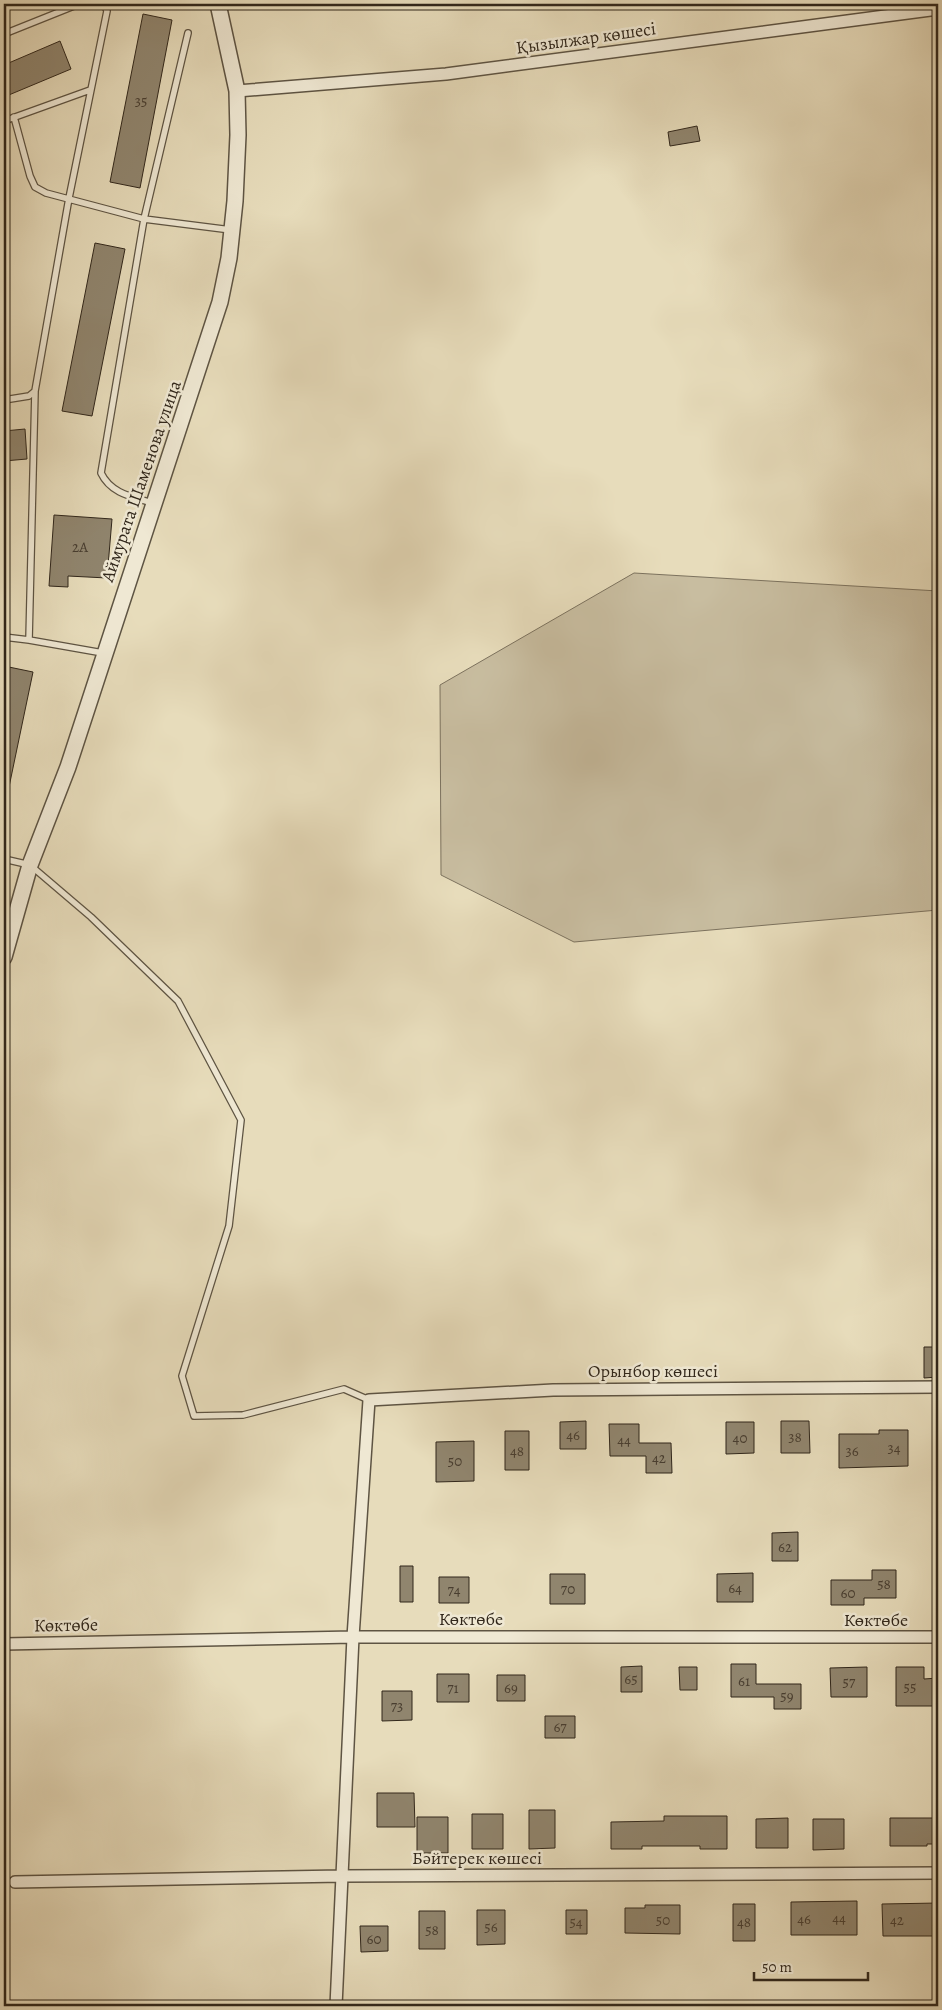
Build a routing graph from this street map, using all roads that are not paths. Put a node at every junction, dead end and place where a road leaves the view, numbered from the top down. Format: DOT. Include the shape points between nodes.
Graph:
graph roads {
  1 [pos="79,4"];
  2 [pos="104,4"];
  3 [pos="218,4"];
  4 [pos="938,9"];
  5 [pos="188,33"];
  6 [pos="4,34"];
  7 [pos="90,90"];
  8 [pos="237,91"];
  9 [pos="14,117"];
  10 [pos="4,121"];
  11 [pos="69,198"];
  12 [pos="144,219"];
  13 [pos="232,230"];
  14 [pos="35,391"];
  15 [pos="4,400"];
  16 [pos="153,503"];
  17 [pos="4,637"];
  18 [pos="29,640"];
  19 [pos="104,653"];
  20 [pos="4,859"];
  21 [pos="30,865"];
  22 [pos="4,958"];
  23 [pos="938,1386"];
  24 [pos="369,1400"];
  25 [pos="353,1637"];
  26 [pos="938,1637"];
  27 [pos="4,1644"];
  28 [pos="938,1873"];
  29 [pos="342,1876"];
  30 [pos="15,1882"];
  31 [pos="336,2006"];
  1 -- 6 [label="lane"];
  2 -- 7 [label="lane" via="106,11"];
  3 -- 8 [label="street, Аймурата Шаменова улица"];
  4 -- 8 [label="street, Қызылжар көшесі" via="446,74"];
  5 -- 12 [label="lane"];
  7 -- 9 [label="lane"];
  7 -- 11 [label="lane"];
  8 -- 13 [label="street, Аймурата Шаменова улица" via="238,136"];
  9 -- 10 [label="lane"];
  9 -- 11 [label="lane" via="35,187"];
  11 -- 12 [label="lane"];
  11 -- 14 [label="lane"];
  12 -- 13 [label="lane"];
  12 -- 16 [label="lane" via="100,473 106,483 118,492"];
  13 -- 16 [label="street, Аймурата Шаменова улица" via="220,302"];
  14 -- 15 [label="lane" via="29,396"];
  14 -- 18 [label="lane"];
  16 -- 19 [label="street, Аймурата Шаменова улица"];
  17 -- 18 [label="lane"];
  18 -- 19 [label="lane"];
  19 -- 21 [label="street, Аймурата Шаменова улица" via="68,767"];
  20 -- 21 [label="lane"];
  21 -- 22 [label="street, Аймурата Шаменова улица"];
  21 -- 24 [label="lane" via="91,917 178,1001 241,1120 230,1226 182,1376 194,1416 242,1415 344,1389"];
  23 -- 24 [label="street, Орынбор көшесі" via="553,1390"];
  24 -- 25 [label="street"];
  25 -- 26 [label="street, Көктөбе"];
  25 -- 27 [label="street, Көктөбе"];
  25 -- 29 [label="street"];
  28 -- 29 [label="street, Бәйтерек көшесі"];
  29 -- 30 [label="street, Бәйтерек көшесі"];
  29 -- 31 [label="street"];
}
